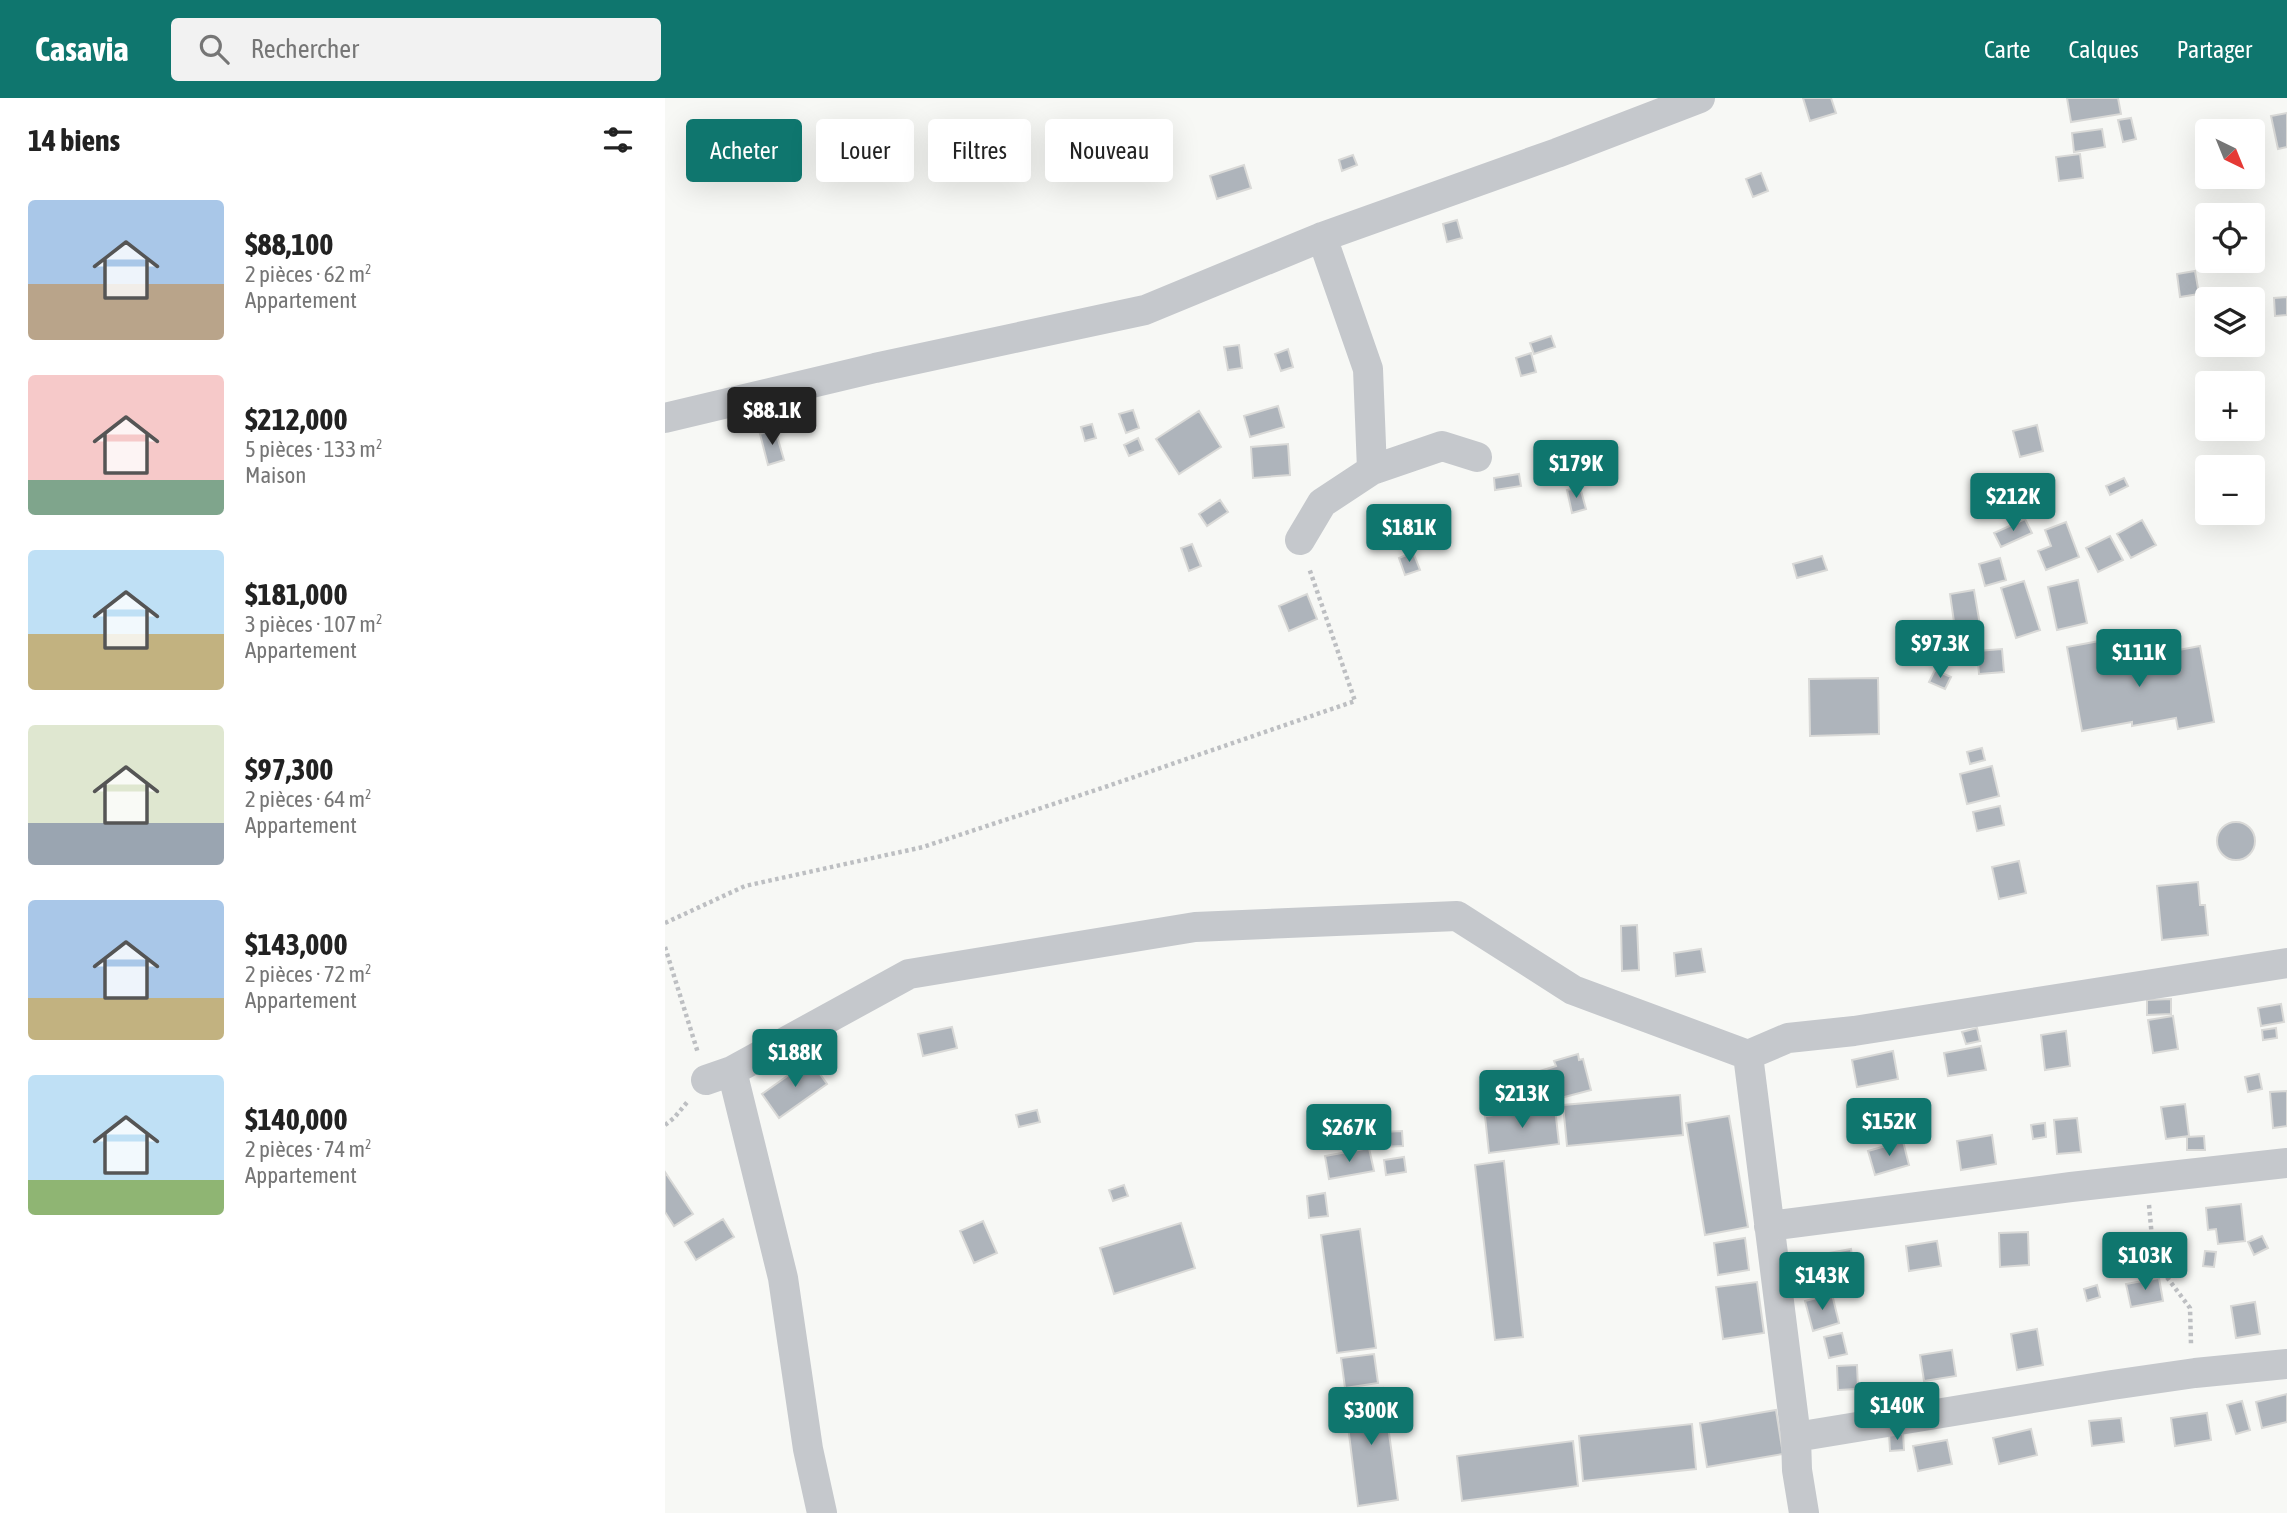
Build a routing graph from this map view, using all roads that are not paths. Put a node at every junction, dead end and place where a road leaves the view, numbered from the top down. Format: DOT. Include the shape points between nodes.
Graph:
graph roads {
  1 [pos="1700,98"];
  2 [pos="1322,237"];
  3 [pos="665,418"];
  4 [pos="1477,457"];
  5 [pos="1372,470"];
  6 [pos="1300,540"];
  7 [pos="2287,963"];
  8 [pos="1748,1055"];
  9 [pos="2287,1163"];
  10 [pos="1769,1226"];
  11 [pos="2287,1364"];
  12 [pos="1797,1437"];
  13 [pos="1797,1470"];
  14 [pos="822,1513"];
  15 [pos="1788,1513"];
  16 [pos="1804,1513"];
  1 -- 2 [label="street"];
  2 -- 3 [label="street" via="1145,310"];
  2 -- 5 [label="street" via="1368,369"];
  4 -- 5 [label="street" via="1443,446"];
  5 -- 6 [label="street" via="1322,503"];
  7 -- 8 [label="street" via="1787,1038"];
  8 -- 10 [label="street"];
  8 -- 14 [label="street" via="1573,990 1457,916 1195,927 909,974 719,1076 783,1278"];
  9 -- 10 [label="street"];
  10 -- 12 [label="street"];
  11 -- 12 [label="street" via="2195,1373"];
  12 -- 13 [label="street"];
  13 -- 15 [label="street"];
  13 -- 16 [label="street"];
}
